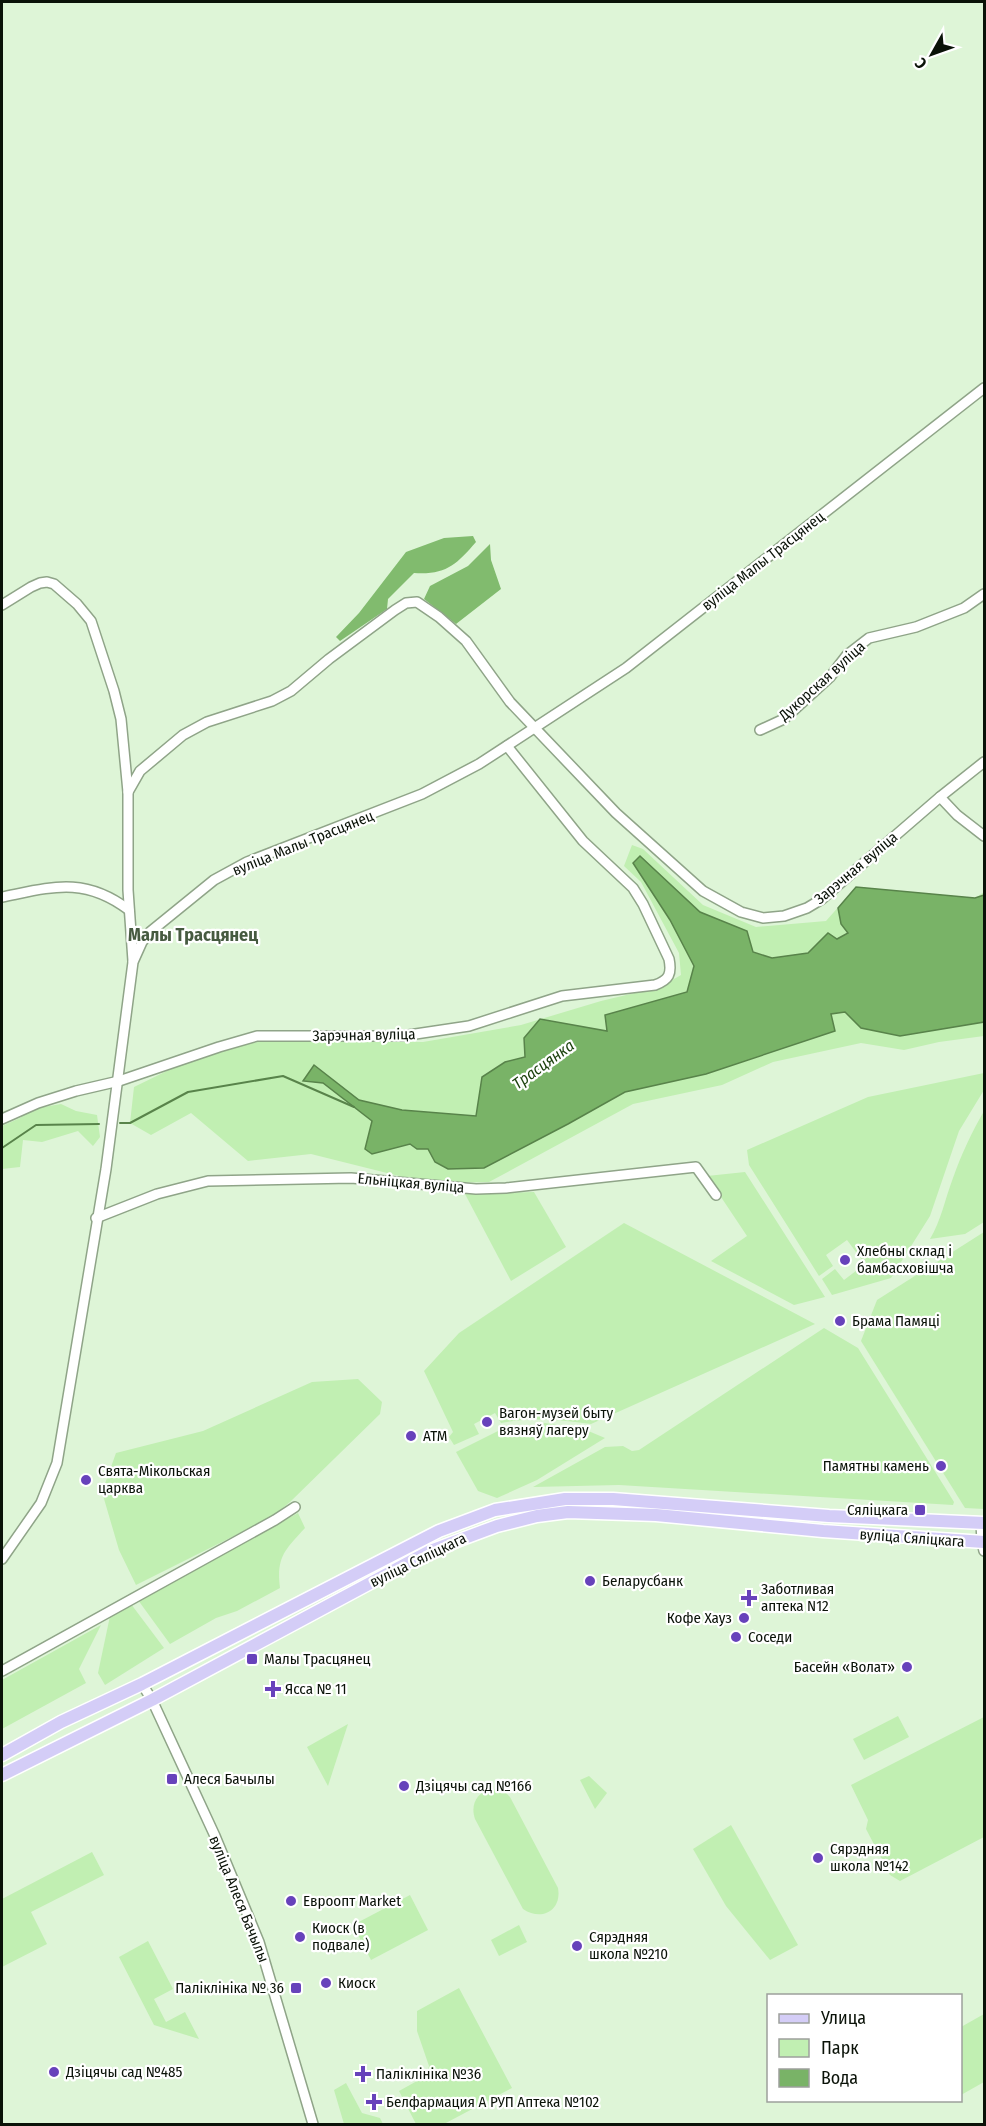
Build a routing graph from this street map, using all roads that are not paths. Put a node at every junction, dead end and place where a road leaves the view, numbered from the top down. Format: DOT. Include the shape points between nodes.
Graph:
graph roads {
  1 [pos="984,388"];
  2 [pos="984,594"];
  3 [pos="2,605"];
  4 [pos="536,728"];
  5 [pos="760,730"];
  6 [pos="507,746"];
  7 [pos="984,762"];
  8 [pos="128,792"];
  9 [pos="940,797"];
  10 [pos="984,836"];
  11 [pos="2,897"];
  12 [pos="129,910"];
  13 [pos="150,932"];
  14 [pos="133,962"];
  15 [pos="119,1081"];
  16 [pos="2,1119"];
  17 [pos="716,1195"];
  18 [pos="96,1218"];
  19 [pos="295,1507"];
  20 [pos="983,1523"];
  21 [pos="984,1545"];
  22 [pos="2,1559"];
  23 [pos="2,1671"];
  24 [pos="142,1684"];
  25 [pos="152,1700"];
  26 [pos="2,1755"];
  27 [pos="2,1775"];
  28 [pos="313,2124"];
  1 -- 4 [label="street, вуліца Малы Трасцянец" via="626,668"];
  2 -- 5 [label="street, Дукорская вуліца" via="964,608 916,627 869,638 784,719"];
  3 -- 8 [label="street" via="47,582 77,604 91,621 121,719"];
  4 -- 6 [label="street, вуліца Малы Трасцянец"];
  4 -- 8 [label="street" via="510,702 466,641 426,607 412,602 361,635 291,692 207,722 183,735 140,771"];
  4 -- 9 [label="street, Зарэчная вуліца" via="616,813 682,873 725,905 752,916 784,916 822,899"];
  6 -- 13 [label="street, вуліца Малы Трасцянец" via="399,804 247,862 204,886"];
  6 -- 15 [label="street, Зарэчная вуліца" via="583,841 633,888 669,959 670,976 665,981 562,996 470,1026 436,1032 392,1036 257,1036"];
  7 -- 9 [label="street, Зарэчная вуліца"];
  8 -- 12 [label="street"];
  9 -- 10 [label="street"];
  11 -- 12 [label="street" via="77,886"];
  12 -- 13 [label="street" via="135,925"];
  12 -- 14 [label="street"];
  13 -- 14 [label="street, вуліца Малы Трасцянец"];
  14 -- 15 [label="street, вуліца Малы Трасцянец"];
  15 -- 16 [label="street, Зарэчная вуліца" via="38,1102"];
  15 -- 18 [label="street"];
  17 -- 18 [label="street, Ельніцкая вуліца" via="696,1167 476,1189 351,1178 208,1181 157,1194"];
  18 -- 22 [label="street" via="57,1463 41,1503"];
  19 -- 23 [label="street"];
  20 -- 21 [label="street"];
  20 -- 24 [label="main road, вуліца Сяліцкага" via="613,1499 565,1499 495,1510 439,1531"];
  21 -- 25 [label="main road, вуліца Сяліцкага" via="656,1515 568,1512 537,1516 430,1551"];
  24 -- 25 [label="street, вуліца Алеся Бачылы"];
  24 -- 26 [label="main road, вуліца Сяліцкага"];
  25 -- 27 [label="main road, вуліца Сяліцкага"];
  25 -- 28 [label="street, вуліца Алеся Бачылы" via="254,1931"];
}
